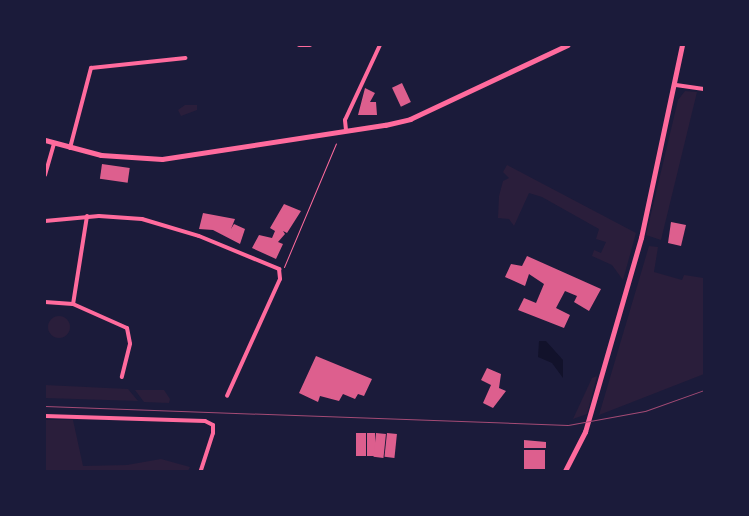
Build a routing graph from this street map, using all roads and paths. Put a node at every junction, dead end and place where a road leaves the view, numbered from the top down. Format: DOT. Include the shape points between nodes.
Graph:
graph roads {
  1 [pos="299,45"];
  2 [pos="310,45"];
  3 [pos="380,45"];
  4 [pos="567,45"];
  5 [pos="682,45"];
  6 [pos="185,58"];
  7 [pos="676,85"];
  8 [pos="704,89"];
  9 [pos="346,130"];
  10 [pos="45,140"];
  11 [pos="54,143"];
  12 [pos="336,143"];
  13 [pos="70,148"];
  14 [pos="45,175"];
  15 [pos="87,216"];
  16 [pos="45,221"];
  17 [pos="280,271"];
  18 [pos="45,302"];
  19 [pos="73,304"];
  20 [pos="122,377"];
  21 [pos="227,396"];
  22 [pos="45,416"];
  23 [pos="201,471"];
  24 [pos="565,471"];
  1 -- 2 [label="street"];
  3 -- 9 [label="street" via="346,120"];
  4 -- 9 [label="main road" via="410,119"];
  5 -- 7 [label="street"];
  6 -- 13 [label="street" via="91,68"];
  7 -- 8 [label="street"];
  7 -- 24 [label="street" via="641,238 589,419"];
  9 -- 13 [label="main road" via="162,159"];
  10 -- 11 [label="main road"];
  11 -- 13 [label="main road"];
  11 -- 14 [label="street"];
  12 -- 17 [label="path"];
  15 -- 16 [label="street"];
  15 -- 17 [label="street" via="159,223"];
  15 -- 19 [label="street"];
  17 -- 21 [label="street"];
  18 -- 19 [label="street"];
  19 -- 20 [label="street" via="127,328 130,344"];
  22 -- 23 [label="street" via="199,420 213,426"];
}
